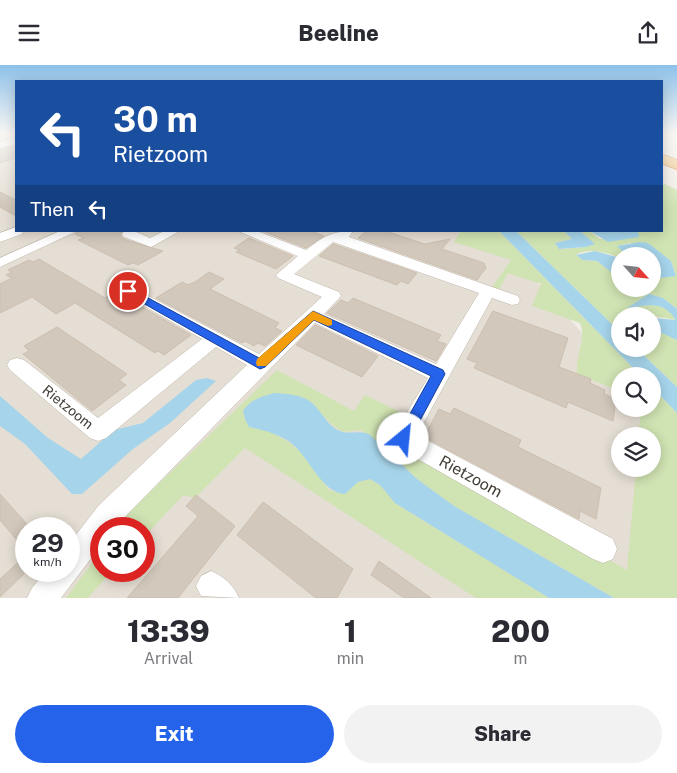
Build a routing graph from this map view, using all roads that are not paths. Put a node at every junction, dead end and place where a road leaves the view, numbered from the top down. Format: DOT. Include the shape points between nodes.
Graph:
graph roads {
  1 [pos="663,159"];
  2 [pos="677,165"];
  3 [pos="15,232"];
  4 [pos="69,232"];
  5 [pos="172,232"];
  6 [pos="247,232"];
  7 [pos="129,233"];
  8 [pos="343,235"];
  9 [pos="0,238"];
  10 [pos="306,255"];
  11 [pos="0,263"];
  12 [pos="118,285"];
  13 [pos="488,291"];
  14 [pos="512,300"];
  15 [pos="313,315"];
  16 [pos="214,339"];
  17 [pos="260,364"];
  18 [pos="17,365"];
  19 [pos="438,374"];
  20 [pos="604,549"];
  21 [pos="80,551"];
  22 [pos="56,582"];
  23 [pos="42,598"];
  1 -- 2 [label="highway"];
  3 -- 9 [label="street"];
  4 -- 11 [label="street"];
  5 -- 7 [label="street" via="151,243"];
  6 -- 10 [label="street"];
  8 -- 10 [label="street" via="330,238"];
  8 -- 13 [label="street"];
  10 -- 15 [label="street" via="283,275 333,296"];
  12 -- 16 [label="street"];
  13 -- 14 [label="street"];
  13 -- 19 [label="street, Rietzoom"];
  15 -- 17 [label="street"];
  15 -- 19 [label="street"];
  16 -- 17 [label="street"];
  16 -- 18 [label="street, Rietzoom" via="98,431"];
  17 -- 21 [label="street" via="108,514"];
  19 -- 20 [label="street, Rietzoom" via="403,439"];
  22 -- 23 [label="street"];
}
